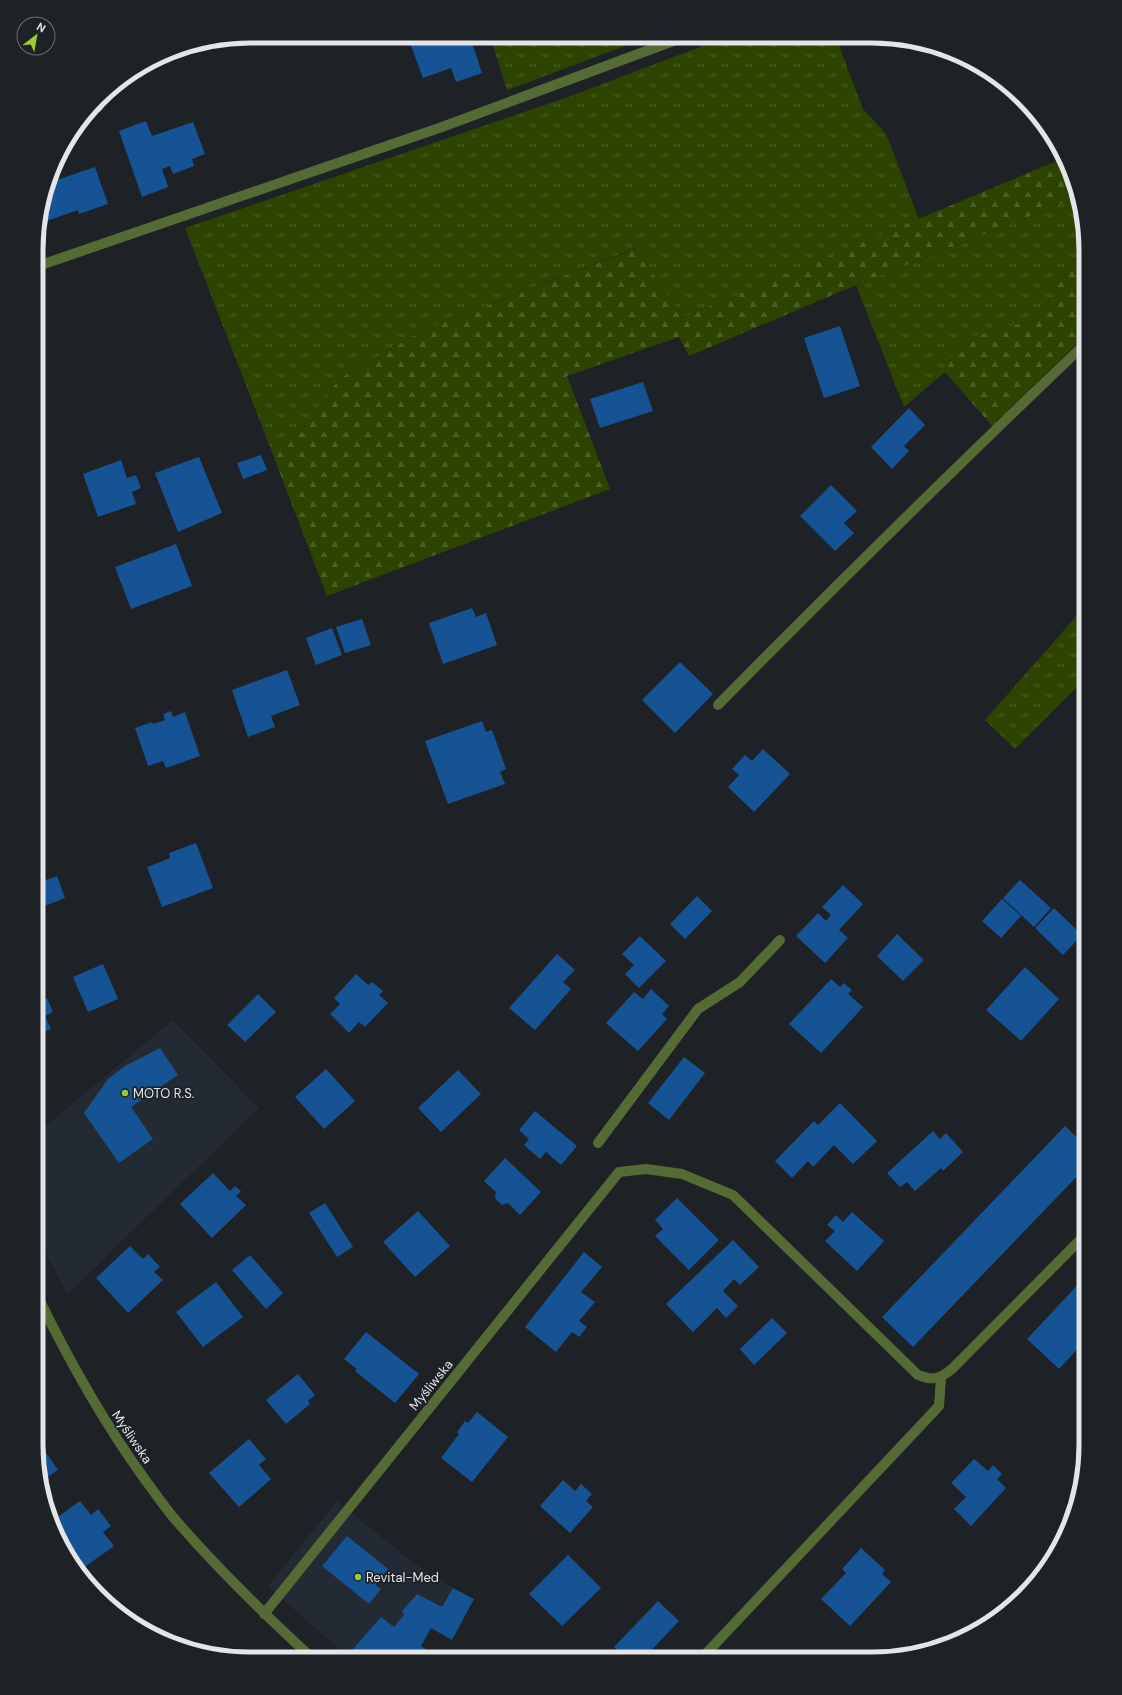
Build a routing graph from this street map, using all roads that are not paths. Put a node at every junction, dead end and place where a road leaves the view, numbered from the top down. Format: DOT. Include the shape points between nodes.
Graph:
graph roads {
  1 [pos="668,43"];
  2 [pos="43,264"];
  3 [pos="1079,350"];
  4 [pos="718,705"];
  5 [pos="780,940"];
  6 [pos="598,1144"];
  7 [pos="1079,1241"];
  8 [pos="43,1308"];
  9 [pos="941,1378"];
  10 [pos="264,1614"];
  11 [pos="306,1652"];
  12 [pos="707,1652"];
  1 -- 2 [label="street" via="442,127"];
  3 -- 4 [label="street" via="843,578"];
  5 -- 6 [label="street" via="740,982 698,1009"];
  7 -- 9 [label="street"];
  8 -- 10 [label="street, Myśliwska" via="101,1414 133,1462 172,1516"];
  9 -- 10 [label="street, Myśliwska" via="929,1379 918,1375 734,1195 682,1174 646,1169 619,1172"];
  9 -- 12 [label="street" via="939,1406"];
  10 -- 11 [label="street, Myśliwska"];
}
